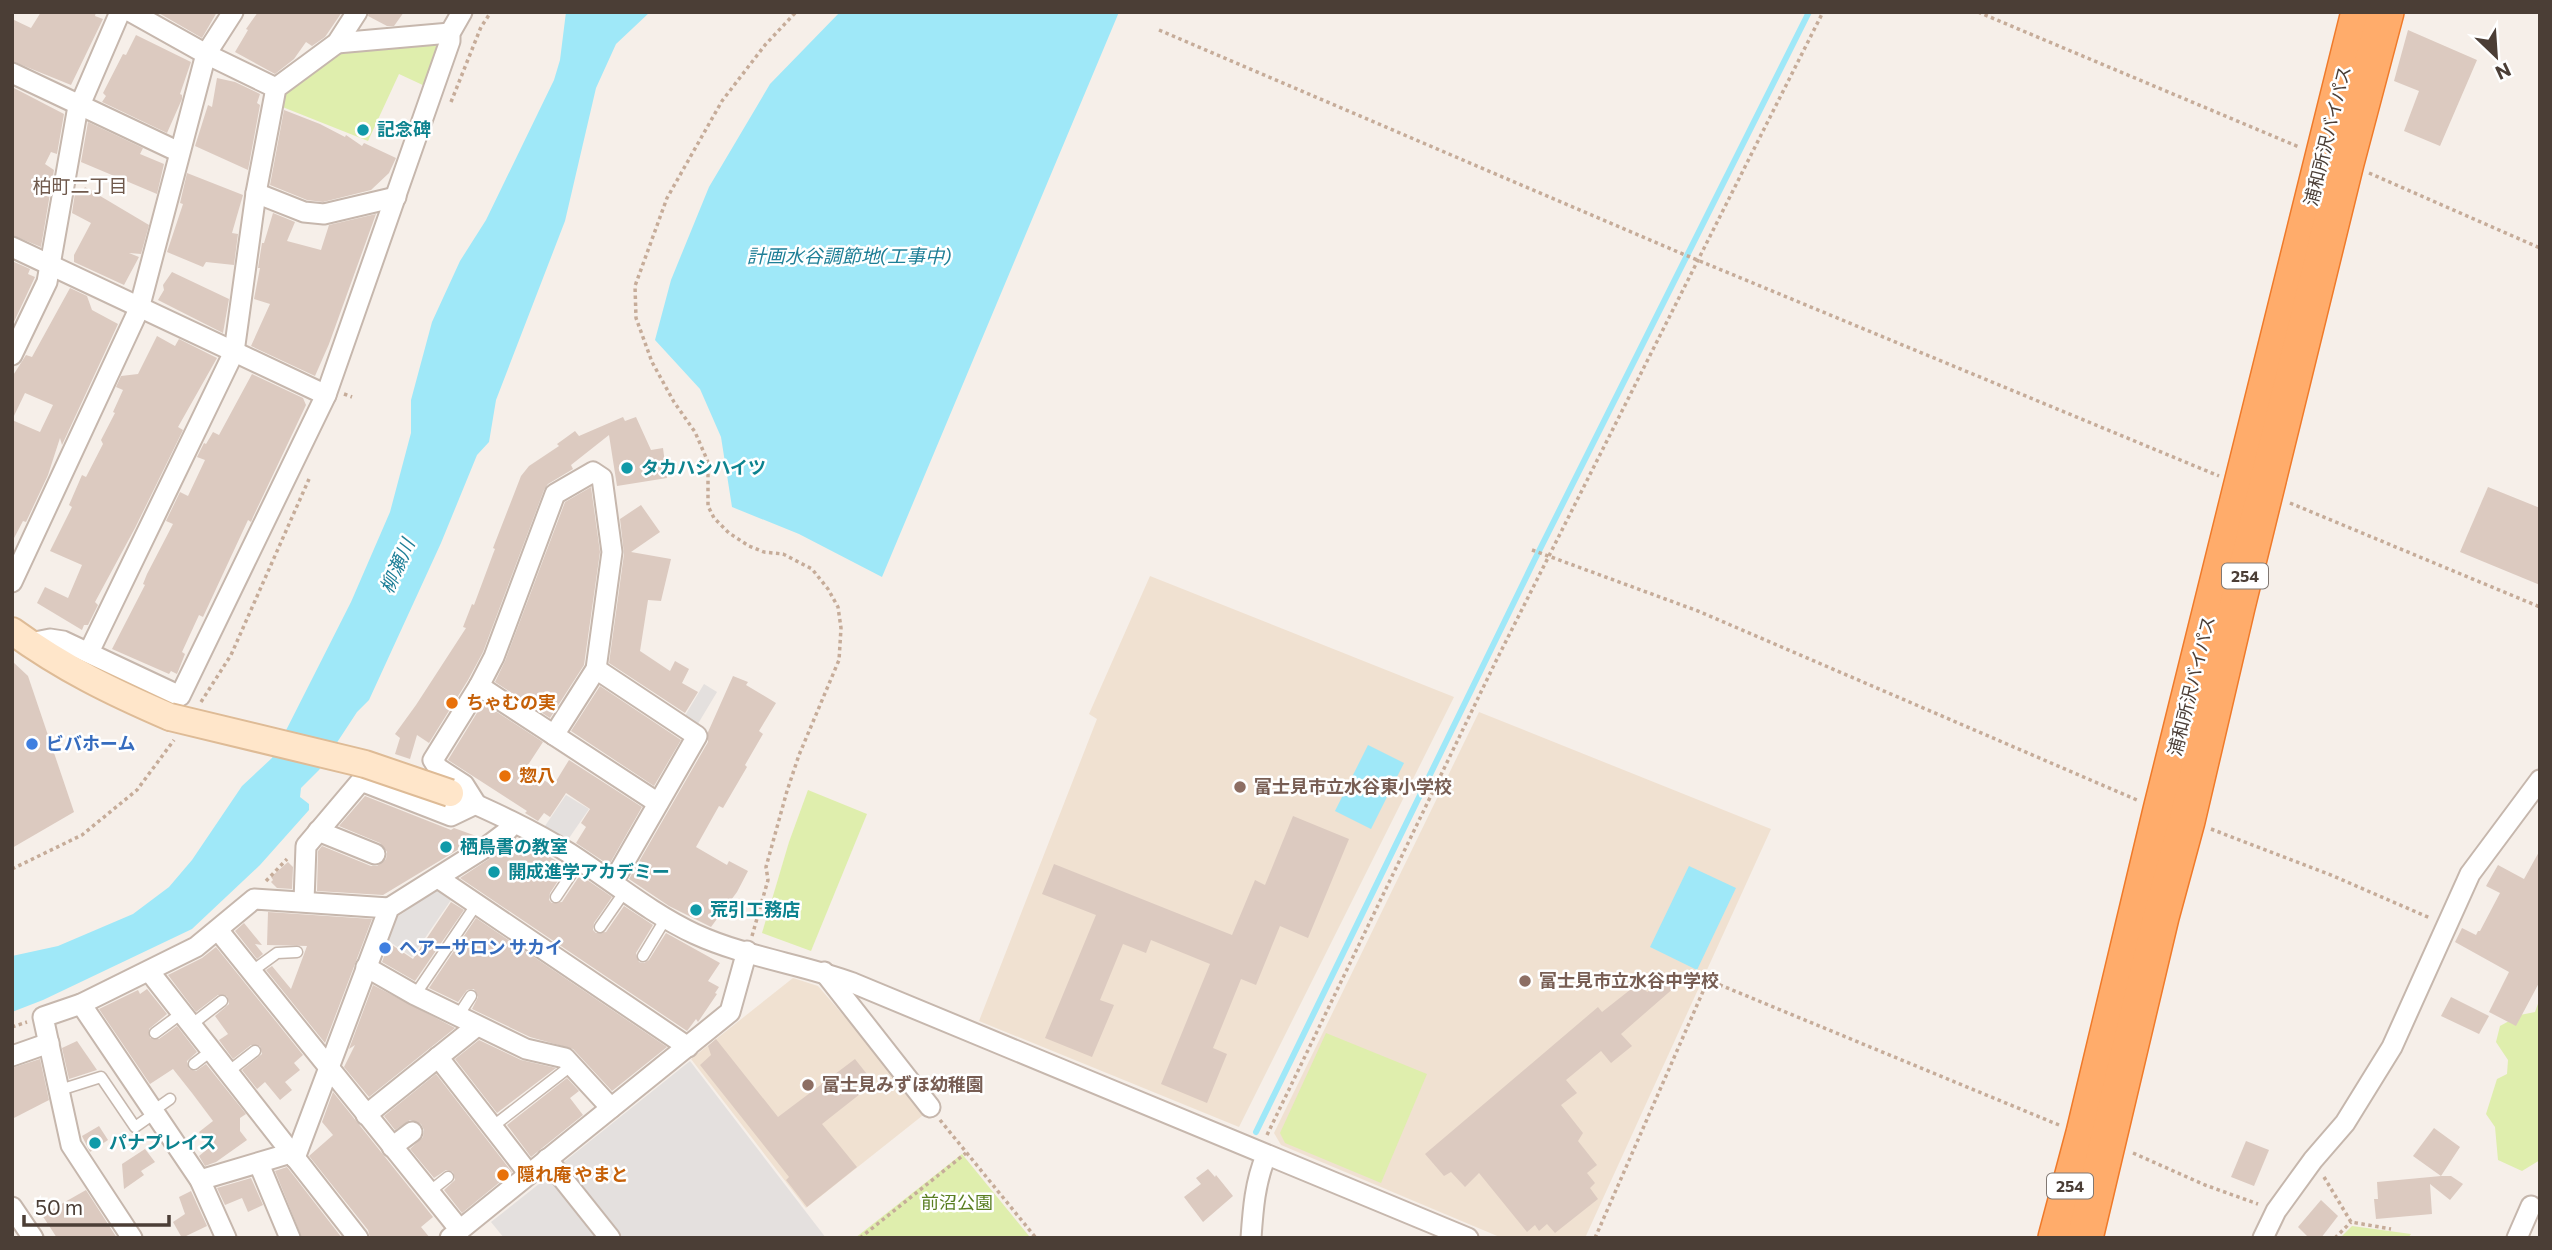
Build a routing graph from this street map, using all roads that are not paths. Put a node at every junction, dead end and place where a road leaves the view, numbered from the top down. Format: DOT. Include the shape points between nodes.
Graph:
graph roads {
  1 [pos="120,12"];
  2 [pos="131,12"];
  3 [pos="233,12"];
  4 [pos="356,12"];
  5 [pos="462,12"];
  6 [pos="2359,12"];
  7 [pos="2386,12"];
  8 [pos="450,33"];
  9 [pos="337,43"];
  10 [pos="206,54"];
  11 [pos="12,73"];
  12 [pos="276,88"];
  13 [pos="80,105"];
  14 [pos="179,152"];
  15 [pos="2334,159"];
  16 [pos="256,193"];
  17 [pos="396,197"];
  18 [pos="12,247"];
  19 [pos="50,264"];
  20 [pos="139,309"];
  21 [pos="234,352"];
  22 [pos="12,355"];
  23 [pos="326,396"];
  24 [pos="12,582"];
  25 [pos="21,637"];
  26 [pos="89,652"];
  27 [pos="596,669"];
  28 [pos="479,686"];
  29 [pos="554,735"];
  30 [pos="2540,780"];
  31 [pos="450,793"];
  32 [pos="659,803"];
  33 [pos="476,804"];
  34 [pos="514,822"];
  35 [pos="312,838"];
  36 [pos="375,853"];
  37 [pos="580,861"];
  38 [pos="438,878"];
  39 [pos="619,886"];
  40 [pos="556,897"];
  41 [pos="304,901"];
  42 [pos="476,905"];
  43 [pos="389,908"];
  44 [pos="666,918"];
  45 [pos="600,927"];
  46 [pos="218,930"];
  47 [pos="747,951"];
  48 [pos="297,952"];
  49 [pos="643,956"];
  50 [pos="366,967"];
  51 [pos="149,971"];
  52 [pos="251,972"];
  53 [pos="823,972"];
  54 [pos="415,995"];
  55 [pos="471,996"];
  56 [pos="222,1001"];
  57 [pos="80,1004"];
  58 [pos="458,1016"];
  59 [pos="186,1019"];
  60 [pos="477,1026"];
  61 [pos="155,1033"];
  62 [pos="49,1043"];
  63 [pos="688,1047"];
  64 [pos="211,1051"];
  65 [pos="255,1051"];
  66 [pos="12,1056"];
  67 [pos="438,1057"];
  68 [pos="194,1064"];
  69 [pos="572,1065"];
  70 [pos="330,1068"];
  71 [pos="228,1072"];
  72 [pos="60,1090"];
  73 [pos="170,1099"];
  74 [pos="930,1107"];
  75 [pos="611,1108"];
  76 [pos="154,1112"];
  77 [pos="366,1115"];
  78 [pos="492,1127"];
  79 [pos="412,1132"];
  80 [pos="2097,1138"];
  81 [pos="392,1147"];
  82 [pos="1256,1152"];
  83 [pos="293,1156"];
  84 [pos="547,1159"];
  85 [pos="259,1164"];
  86 [pos="529,1174"];
  87 [pos="448,1177"];
  88 [pos="200,1180"];
  89 [pos="429,1192"];
  90 [pos="2531,1206"];
  91 [pos="12,1207"];
  92 [pos="455,1234"];
  93 [pos="33,1238"];
  94 [pos="132,1238"];
  95 [pos="226,1238"];
  96 [pos="290,1238"];
  97 [pos="358,1238"];
  98 [pos="610,1238"];
  99 [pos="1251,1238"];
  100 [pos="1468,1238"];
  101 [pos="2056,1238"];
  102 [pos="2085,1238"];
  103 [pos="2263,1238"];
  104 [pos="2517,1238"];
  1 -- 13 [label="street"];
  2 -- 10 [label="street"];
  3 -- 10 [label="street"];
  4 -- 9 [label="street"];
  5 -- 8 [label="street"];
  6 -- 15 [label="highway, 浦和所沢バイパス / 254"];
  7 -- 15 [label="highway, 浦和所沢バイパス / 254"];
  8 -- 9 [label="street"];
  8 -- 17 [label="street"];
  9 -- 12 [label="street"];
  10 -- 12 [label="street"];
  10 -- 14 [label="street"];
  11 -- 13 [label="street"];
  12 -- 16 [label="street"];
  13 -- 14 [label="street"];
  13 -- 19 [label="street"];
  14 -- 20 [label="street"];
  15 -- 80 [label="highway, 浦和所沢バイパス / 254" via="2255,489 2237,607 2174,816"];
  16 -- 17 [label="street" via="304,212 324,214"];
  16 -- 21 [label="street"];
  17 -- 23 [label="street"];
  18 -- 19 [label="street"];
  19 -- 20 [label="street"];
  19 -- 22 [label="street" via="47,282"];
  20 -- 21 [label="street"];
  20 -- 24 [label="street"];
  21 -- 23 [label="street"];
  21 -- 26 [label="street"];
  23 -- 26 [label="street" via="180,696"];
  25 -- 26 [label="street" via="63,641"];
  25 -- 31 [label="street, bridge" via="106,690 170,717 365,764"];
  27 -- 28 [label="street" via="612,552 602,478 593,472 555,494"];
  27 -- 29 [label="street"];
  27 -- 32 [label="street" via="697,736"];
  28 -- 29 [label="street"];
  28 -- 33 [label="street" via="433,760 464,785"];
  29 -- 32 [label="street"];
  30 -- 103 [label="street" via="2470,874 2392,1047 2345,1123 2276,1211"];
  31 -- 33 [label="street"];
  32 -- 39 [label="street"];
  33 -- 34 [label="street"];
  33 -- 35 [label="street" via="451,816 361,781"];
  34 -- 37 [label="street"];
  34 -- 38 [label="street" via="505,833"];
  35 -- 36 [label="street"];
  35 -- 41 [label="street"];
  37 -- 39 [label="street"];
  37 -- 40 [label="lane"];
  38 -- 42 [label="street"];
  38 -- 43 [label="street"];
  39 -- 44 [label="street"];
  39 -- 45 [label="lane"];
  41 -- 43 [label="street"];
  41 -- 46 [label="street" via="254,898"];
  42 -- 54 [label="lane"];
  42 -- 63 [label="street"];
  43 -- 50 [label="street"];
  44 -- 47 [label="street"];
  44 -- 49 [label="lane"];
  46 -- 51 [label="street"];
  46 -- 52 [label="street"];
  47 -- 53 [label="street"];
  47 -- 63 [label="street" via="730,1012"];
  48 -- 52 [label="lane" via="277,953"];
  50 -- 54 [label="street"];
  50 -- 70 [label="street"];
  51 -- 57 [label="street"];
  51 -- 59 [label="street"];
  52 -- 70 [label="street"];
  53 -- 74 [label="street"];
  53 -- 82 [label="street"];
  54 -- 58 [label="street"];
  55 -- 58 [label="lane"];
  56 -- 59 [label="lane"];
  57 -- 62 [label="street" via="43,1017"];
  57 -- 76 [label="street"];
  58 -- 60 [label="street"];
  59 -- 61 [label="lane"];
  59 -- 64 [label="street"];
  60 -- 67 [label="street"];
  60 -- 69 [label="street" via="526,1049 565,1058"];
  62 -- 66 [label="street"];
  62 -- 72 [label="street"];
  63 -- 75 [label="street"];
  64 -- 68 [label="lane"];
  64 -- 71 [label="street"];
  65 -- 71 [label="lane"];
  67 -- 77 [label="street"];
  67 -- 78 [label="street"];
  69 -- 75 [label="street"];
  69 -- 78 [label="lane"];
  70 -- 77 [label="street"];
  70 -- 83 [label="street"];
  71 -- 83 [label="street"];
  72 -- 76 [label="lane" via="101,1076 135,1127"];
  72 -- 94 [label="street" via="71,1145"];
  73 -- 76 [label="lane"];
  75 -- 84 [label="street"];
  76 -- 88 [label="street"];
  77 -- 81 [label="street"];
  78 -- 86 [label="street"];
  79 -- 81 [label="street"];
  80 -- 101 [label="highway, 浦和所沢バイパス / 254"];
  80 -- 102 [label="highway, 浦和所沢バイパス / 254"];
  81 -- 89 [label="street"];
  82 -- 99 [label="street" via="1259,1172"];
  82 -- 100 [label="street"];
  83 -- 85 [label="street"];
  83 -- 97 [label="street"];
  84 -- 86 [label="street"];
  84 -- 98 [label="street"];
  85 -- 88 [label="street"];
  85 -- 96 [label="street"];
  86 -- 92 [label="street"];
  87 -- 89 [label="lane"];
  88 -- 95 [label="street"];
  89 -- 92 [label="street"];
  90 -- 104 [label="street"];
  91 -- 93 [label="street"];
}
